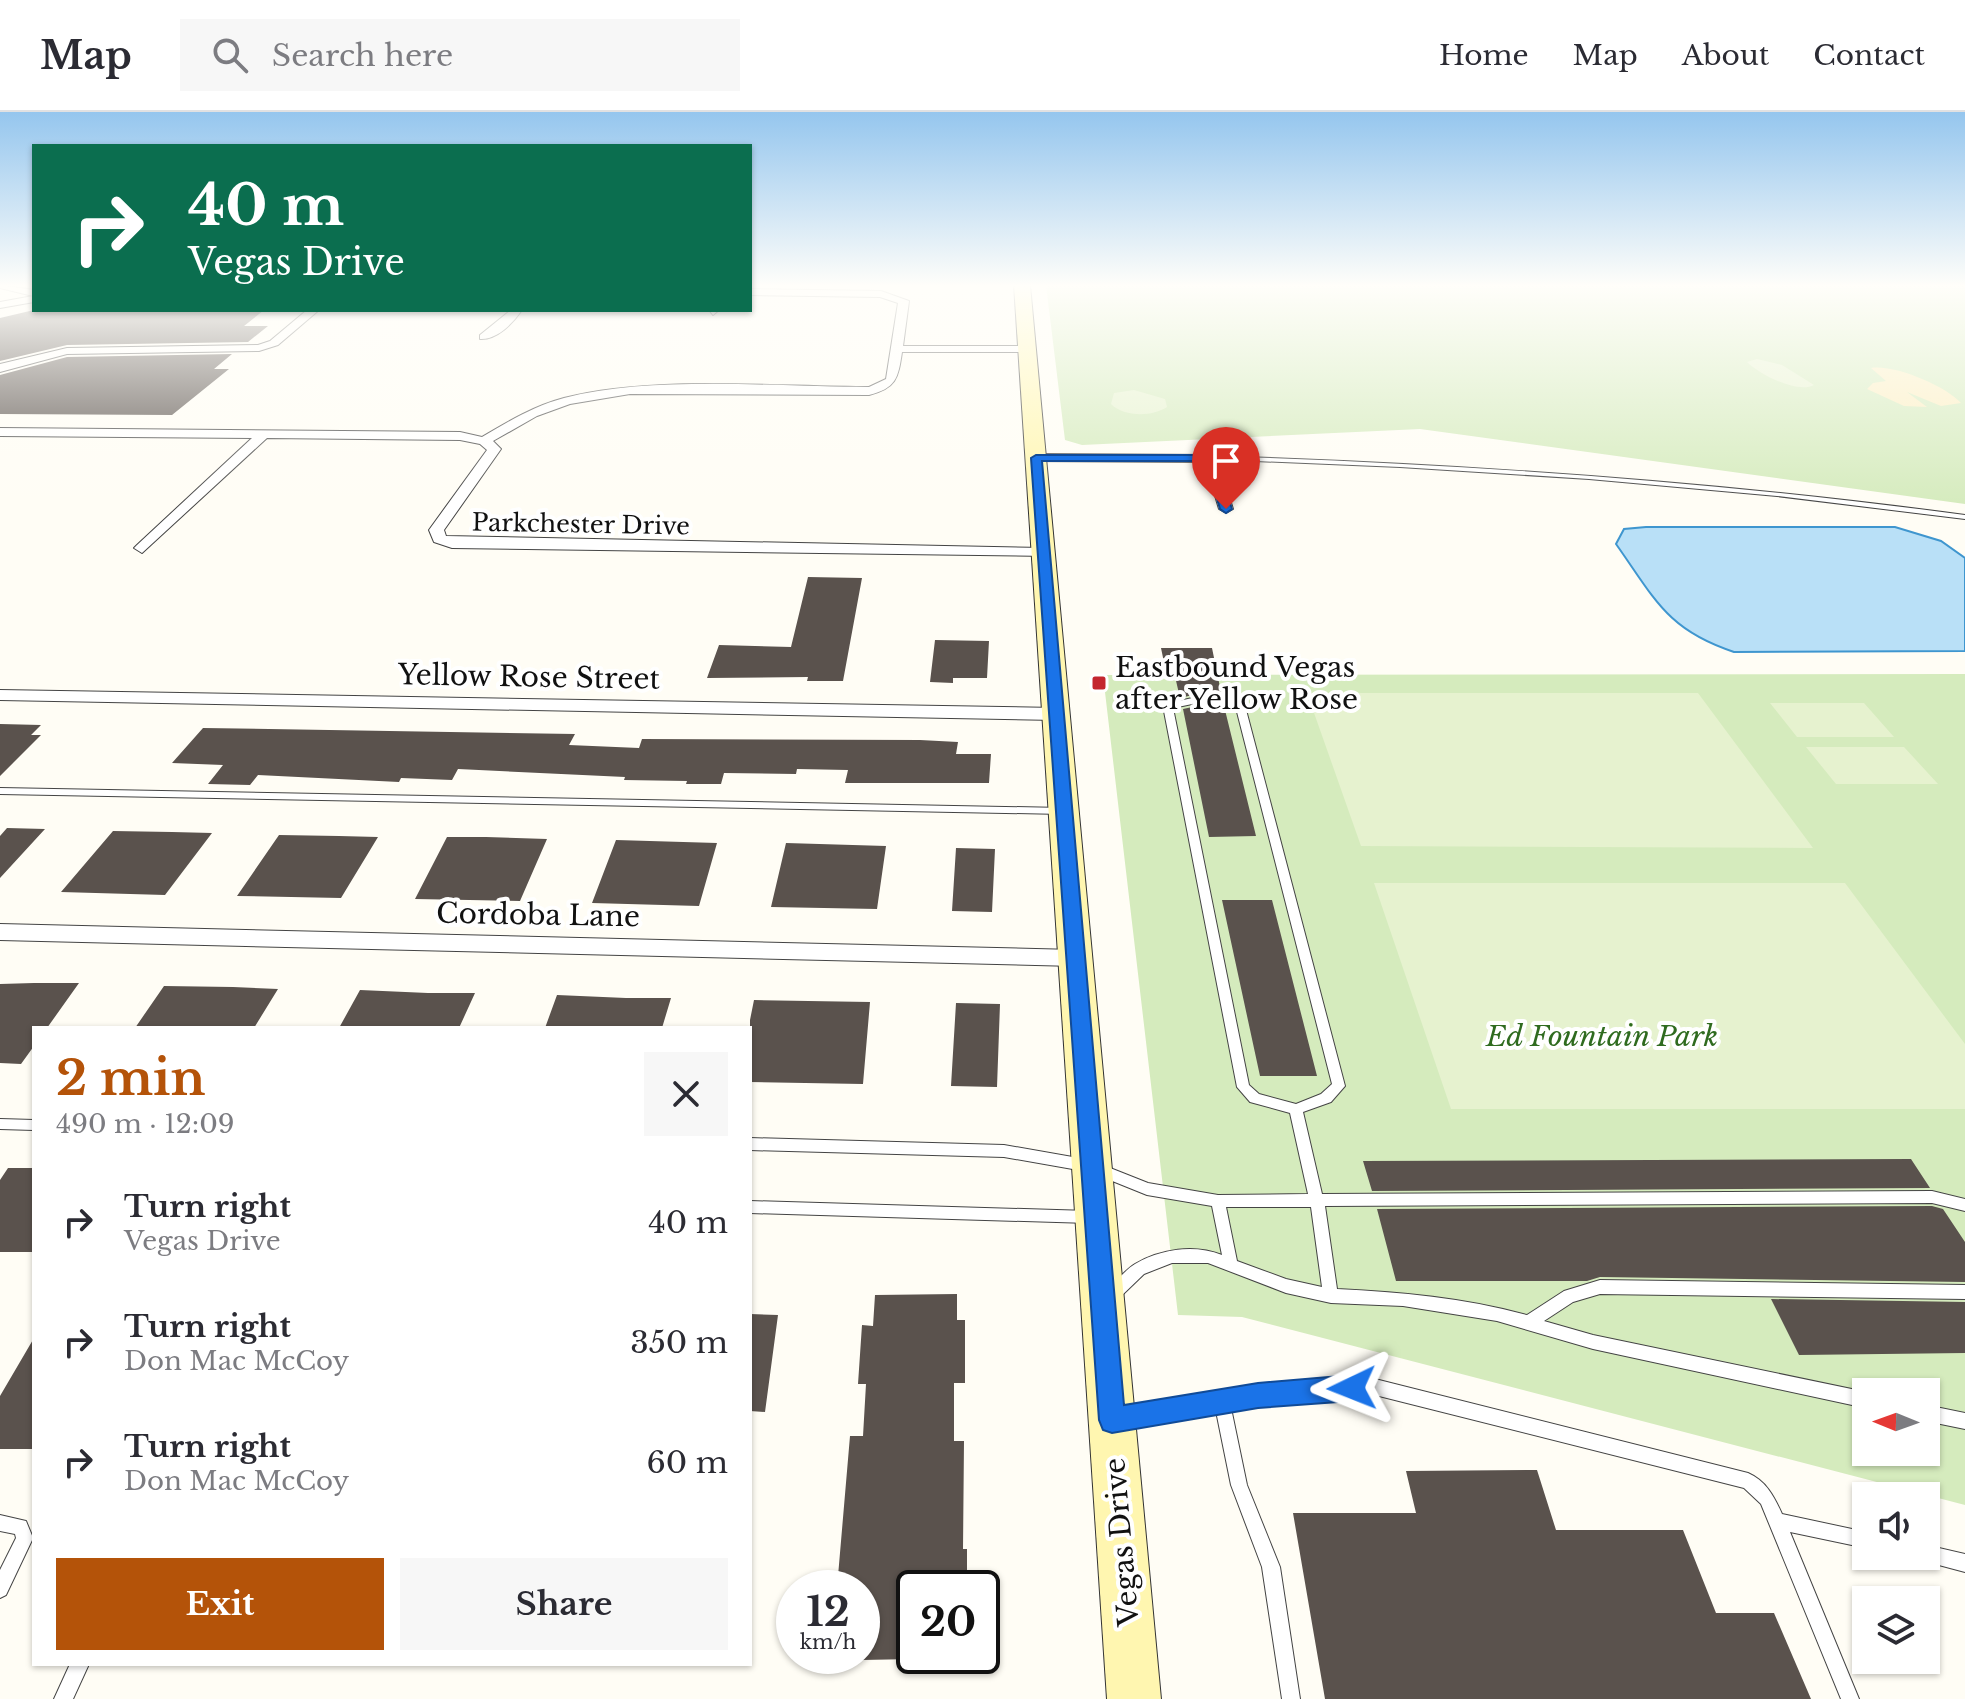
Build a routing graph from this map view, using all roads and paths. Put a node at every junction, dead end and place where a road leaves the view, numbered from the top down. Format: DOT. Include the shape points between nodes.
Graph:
graph roads {
  1 [pos="35,359"];
  2 [pos="894,359"];
  3 [pos="1028,359"];
  4 [pos="0,368"];
  5 [pos="0,432"];
  6 [pos="25,432"];
  7 [pos="263,435"];
  8 [pos="484,441"];
  9 [pos="0,450"];
  10 [pos="1036,458"];
  11 [pos="1211,458"];
  12 [pos="1226,509"];
  13 [pos="1965,517"];
  14 [pos="142,548"];
  15 [pos="1043,553"];
  16 [pos="0,695"];
  17 [pos="1056,714"];
  18 [pos="0,791"];
  19 [pos="1064,811"];
  20 [pos="0,932"];
  21 [pos="1075,958"];
  22 [pos="1296,1109"];
  23 [pos="0,1124"];
  24 [pos="32,1125"];
  25 [pos="752,1144"];
  26 [pos="1092,1166"];
  27 [pos="1218,1201"];
  28 [pos="1317,1202"];
  29 [pos="1965,1205"];
  30 [pos="752,1207"];
  31 [pos="1096,1217"];
  32 [pos="1231,1264"];
  33 [pos="1965,1292"];
  34 [pos="1331,1296"];
  35 [pos="1103,1304"];
  36 [pos="1528,1323"];
  37 [pos="1852,1397"];
  38 [pos="1222,1404"];
  39 [pos="1940,1416"];
  40 [pos="1112,1420"];
  41 [pos="1965,1421"];
  42 [pos="1776,1521"];
  43 [pos="0,1523"];
  44 [pos="1852,1537"];
  45 [pos="1940,1557"];
  46 [pos="1965,1563"];
  47 [pos="0,1589"];
  48 [pos="79,1666"];
  49 [pos="63,1699"];
  50 [pos="1134,1699"];
  51 [pos="1291,1699"];
  52 [pos="1850,1699"];
  1 -- 4 [label="street"];
  2 -- 8 [label="street" via="892,380 869,391 630,390 532,413"];
  3 -- 10 [label="main road, Vegas Drive"];
  5 -- 6 [label="street"];
  6 -- 7 [label="street"];
  6 -- 9 [label="street"];
  7 -- 8 [label="street" via="460,436"];
  7 -- 14 [label="street"];
  8 -- 15 [label="street, Parkchester Drive" via="494,449 443,518 436,530 439,539 472,545"];
  10 -- 11 [label="street"];
  10 -- 15 [label="main road, Vegas Drive"];
  11 -- 12 [label="street"];
  11 -- 13 [label="lane" via="1490,469"];
  15 -- 17 [label="main road, Vegas Drive"];
  16 -- 17 [label="street, Yellow Rose Street"];
  17 -- 19 [label="main road, Vegas Drive"];
  18 -- 19 [label="lane"];
  19 -- 21 [label="main road, Vegas Drive"];
  20 -- 21 [label="street, Cordoba Lane"];
  21 -- 26 [label="main road, Vegas Drive"];
  22 -- 22 [label="lane" via="1255,1098 1243,1087 1168,706 1183,701 1240,706 1339,1086 1326,1098"];
  22 -- 28 [label="lane"];
  23 -- 24 [label="lane"];
  25 -- 26 [label="lane" via="1004,1151"];
  26 -- 27 [label="lane" via="1118,1181"];
  26 -- 31 [label="main road, Vegas Drive"];
  27 -- 28 [label="lane"];
  27 -- 32 [label="lane"];
  28 -- 29 [label="lane" via="1932,1197"];
  28 -- 34 [label="lane"];
  30 -- 31 [label="lane"];
  31 -- 35 [label="main road, Vegas Drive"];
  32 -- 34 [label="lane" via="1286,1286"];
  32 -- 35 [label="lane" via="1208,1256 1172,1256 1139,1269"];
  33 -- 36 [label="lane" via="1600,1287 1569,1296"];
  34 -- 36 [label="lane" via="1403,1299"];
  35 -- 40 [label="main road, Vegas Drive"];
  36 -- 37 [label="lane" via="1593,1342"];
  38 -- 40 [label="lane"];
  38 -- 42 [label="lane" via="1305,1390 1375,1387 1748,1481 1767,1498"];
  38 -- 51 [label="lane" via="1239,1485 1271,1567"];
  39 -- 41 [label="lane"];
  40 -- 50 [label="main road, Vegas Drive"];
  42 -- 44 [label="lane"];
  42 -- 52 [label="lane"];
  43 -- 47 [label="lane" via="20,1527 25,1538"];
  45 -- 46 [label="lane"];
  48 -- 49 [label="lane"];
}
